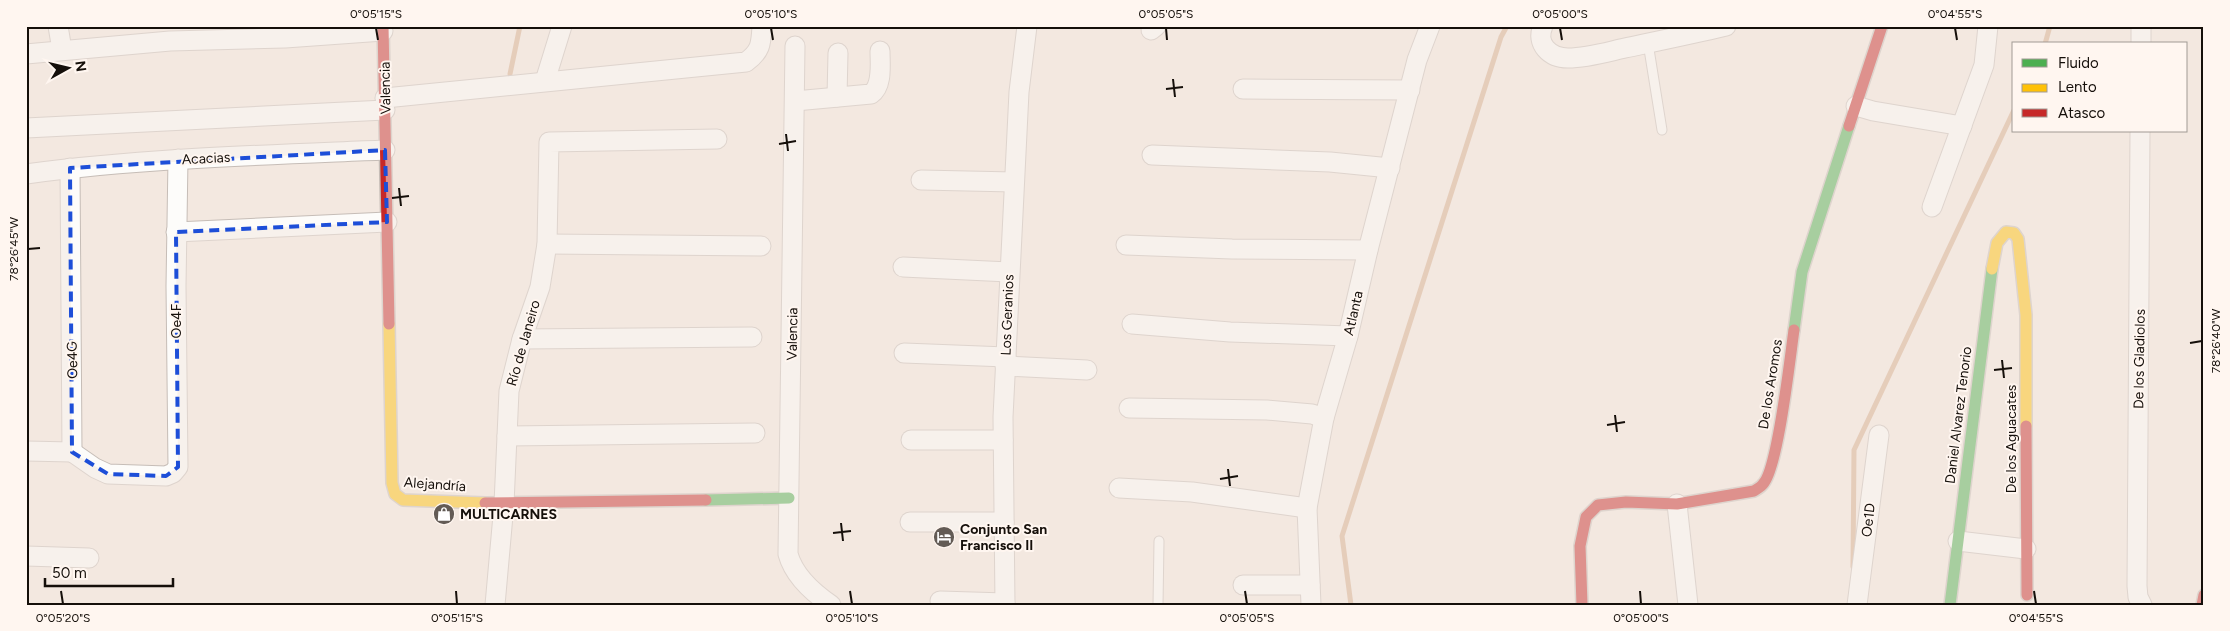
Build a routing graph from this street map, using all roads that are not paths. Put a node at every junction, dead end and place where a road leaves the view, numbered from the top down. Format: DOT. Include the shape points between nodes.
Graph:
graph roads {
  1 [pos="58,26"];
  2 [pos="562,26"];
  3 [pos="762,26"];
  4 [pos="1027,26"];
  5 [pos="1430,26"];
  6 [pos="1543,26"];
  7 [pos="1726,26"];
  8 [pos="1882,26"];
  9 [pos="1988,26"];
  10 [pos="2141,26"];
  11 [pos="383,29"];
  12 [pos="285,32"];
  13 [pos="170,34"];
  14 [pos="2141,42"];
  15 [pos="1648,43"];
  16 [pos="795,46"];
  17 [pos="62,50"];
  18 [pos="880,51"];
  19 [pos="838,53"];
  20 [pos="26,54"];
  21 [pos="545,81"];
  22 [pos="1243,89"];
  23 [pos="1410,90"];
  24 [pos="837,97"];
  25 [pos="795,101"];
  26 [pos="385,104"];
  27 [pos="1856,106"];
  28 [pos="1962,126"];
  29 [pos="26,128"];
  30 [pos="1662,130"];
  31 [pos="2140,132"];
  32 [pos="717,139"];
  33 [pos="385,150"];
  34 [pos="1152,155"];
  35 [pos="178,159"];
  36 [pos="70,168"];
  37 [pos="1390,168"];
  38 [pos="26,174"];
  39 [pos="921,180"];
  40 [pos="1014,182"];
  41 [pos="1932,208"];
  42 [pos="387,222"];
  43 [pos="176,232"];
  44 [pos="2006,232"];
  45 [pos="548,244"];
  46 [pos="1126,245"];
  47 [pos="761,246"];
  48 [pos="1368,250"];
  49 [pos="903,266"];
  50 [pos="1009,272"];
  51 [pos="1132,324"];
  52 [pos="1348,336"];
  53 [pos="752,337"];
  54 [pos="522,339"];
  55 [pos="904,353"];
  56 [pos="1005,362"];
  57 [pos="1087,370"];
  58 [pos="1129,408"];
  59 [pos="1324,418"];
  60 [pos="755,433"];
  61 [pos="1879,435"];
  62 [pos="507,436"];
  63 [pos="912,440"];
  64 [pos="1003,440"];
  65 [pos="26,451"];
  66 [pos="72,452"];
  67 [pos="1120,488"];
  68 [pos="789,498"];
  69 [pos="504,504"];
  70 [pos="1677,504"];
  71 [pos="1308,508"];
  72 [pos="910,522"];
  73 [pos="1004,522"];
  74 [pos="1159,541"];
  75 [pos="1958,541"];
  76 [pos="2026,549"];
  77 [pos="26,556"];
  78 [pos="89,558"];
  79 [pos="1243,585"];
  80 [pos="1310,585"];
  81 [pos="2027,595"];
  82 [pos="2204,595"];
  83 [pos="940,601"];
  84 [pos="823,602"];
  85 [pos="1005,604"];
  86 [pos="495,605"];
  87 [pos="1158,605"];
  88 [pos="1311,605"];
  89 [pos="1582,605"];
  90 [pos="1688,605"];
  91 [pos="1857,605"];
  92 [pos="1950,605"];
  93 [pos="2142,605"];
  94 [pos="2202,605"];
  1 -- 17 [label="street"];
  2 -- 21 [label="street"];
  3 -- 21 [label="street" via="756,55 746,62"];
  4 -- 40 [label="street, Los Geranios"];
  5 -- 23 [label="street, Atlanta"];
  6 -- 15 [label="street" via="1540,33 1542,44 1552,54 1563,58"];
  7 -- 15 [label="street"];
  8 -- 27 [label="street, De los Aromos"];
  9 -- 28 [label="street" via="1984,65"];
  10 -- 14 [label="street"];
  11 -- 12 [label="street"];
  11 -- 26 [label="street, Valencia"];
  12 -- 13 [label="street"];
  13 -- 17 [label="street"];
  15 -- 30 [label="lane"];
  16 -- 25 [label="street, Valencia"];
  17 -- 20 [label="street"];
  18 -- 24 [label="street" via="876,91"];
  19 -- 24 [label="street"];
  21 -- 26 [label="street"];
  22 -- 23 [label="street"];
  23 -- 37 [label="street, Atlanta"];
  24 -- 25 [label="street"];
  25 -- 68 [label="street, Valencia"];
  26 -- 29 [label="street"];
  26 -- 33 [label="street, Valencia"];
  27 -- 28 [label="street"];
  27 -- 70 [label="street, De los Aromos" via="1802,272 1782,413 1770,472 1764,484 1754,491"];
  28 -- 41 [label="street"];
  31 -- 93 [label="street, De los Gladiolos" via="2137,586"];
  32 -- 45 [label="street, Río de Janeiro" via="549,142"];
  33 -- 35 [label="street, Acacias"];
  33 -- 42 [label="street, Alejandría"];
  34 -- 37 [label="street" via="1330,162"];
  35 -- 36 [label="street, Acacias"];
  35 -- 43 [label="street, Oe4F"];
  36 -- 38 [label="street, Acacias"];
  36 -- 66 [label="street, Oe4G"];
  37 -- 48 [label="street, Atlanta"];
  39 -- 40 [label="street"];
  40 -- 50 [label="street, Los Geranios"];
  42 -- 43 [label="street"];
  42 -- 69 [label="street, Alejandría" via="393,492 403,500"];
  43 -- 66 [label="street, Oe4F" via="178,466 166,476 108,474"];
  44 -- 75 [label="street, Daniel Alvarez Tenorio" via="1997,243 1993,258"];
  44 -- 76 [label="street, De los Aguacates" via="2014,233 2018,239 2026,315"];
  45 -- 47 [label="street"];
  45 -- 54 [label="street, Río de Janeiro" via="540,287"];
  46 -- 48 [label="street"];
  48 -- 52 [label="street, Atlanta"];
  49 -- 50 [label="street"];
  50 -- 56 [label="street, Los Geranios"];
  51 -- 52 [label="street" via="1230,332"];
  52 -- 59 [label="street, Atlanta"];
  53 -- 54 [label="street"];
  54 -- 62 [label="street, Río de Janeiro" via="509,391"];
  55 -- 56 [label="street"];
  56 -- 57 [label="street"];
  56 -- 64 [label="street, Los Geranios"];
  58 -- 59 [label="street" via="1267,410"];
  59 -- 71 [label="street, Atlanta"];
  60 -- 62 [label="street"];
  61 -- 91 [label="street, Oe1D"];
  62 -- 69 [label="street, Río de Janeiro"];
  63 -- 64 [label="street"];
  64 -- 73 [label="street, Los Geranios"];
  65 -- 66 [label="street"];
  67 -- 71 [label="street" via="1192,492"];
  68 -- 69 [label="street, Alejandría"];
  68 -- 84 [label="street, Valencia" via="788,554 796,573"];
  69 -- 86 [label="street, Río de Janeiro"];
  70 -- 89 [label="street, De los Aromos" via="1626,502 1598,505 1586,517 1580,546"];
  70 -- 90 [label="street"];
  71 -- 80 [label="street, Atlanta"];
  72 -- 73 [label="street"];
  73 -- 85 [label="street, Los Geranios"];
  74 -- 87 [label="lane"];
  75 -- 76 [label="street"];
  75 -- 92 [label="street, Daniel Alvarez Tenorio"];
  76 -- 81 [label="street, De los Aguacates"];
  77 -- 78 [label="street"];
  79 -- 80 [label="street"];
  80 -- 88 [label="street, Atlanta"];
  82 -- 94 [label="street"];
  83 -- 85 [label="street"];
}
